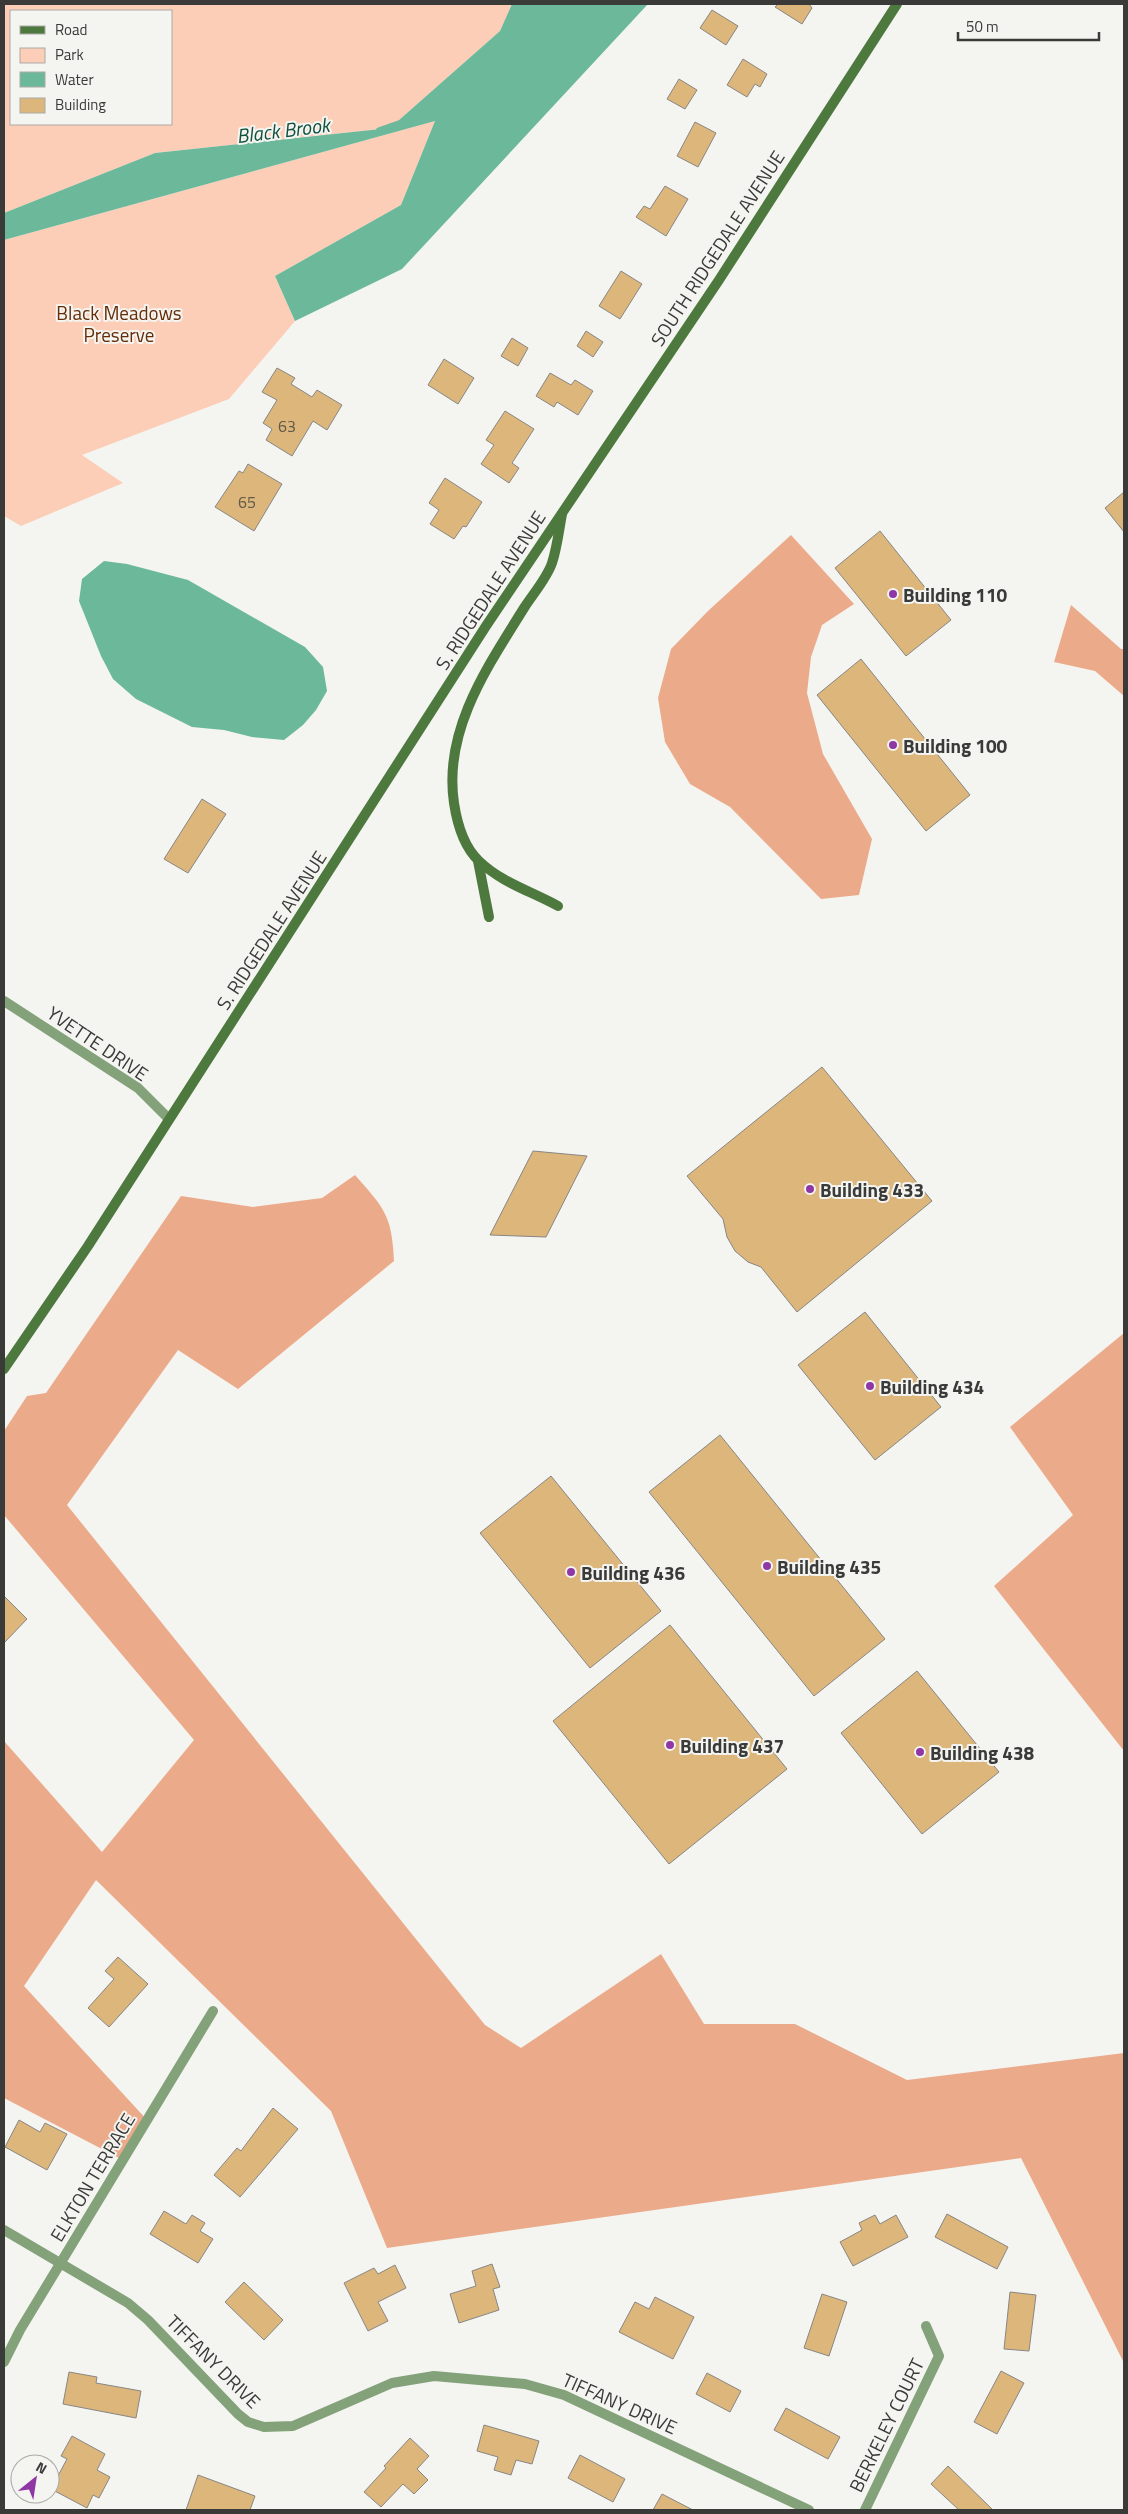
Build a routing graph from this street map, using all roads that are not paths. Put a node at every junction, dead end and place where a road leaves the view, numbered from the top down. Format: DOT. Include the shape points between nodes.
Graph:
graph roads {
  1 [pos="897,4"];
  2 [pos="564,509"];
  3 [pos="478,861"];
  4 [pos="558,906"];
  5 [pos="488,917"];
  6 [pos="4,1001"];
  7 [pos="169,1119"];
  8 [pos="4,1369"];
  9 [pos="213,2011"];
  10 [pos="4,2230"];
  11 [pos="61,2263"];
  12 [pos="926,2326"];
  13 [pos="4,2362"];
  14 [pos="809,2510"];
  15 [pos="865,2510"];
  1 -- 2 [label="main road, SOUTH RIDGEDALE AVENUE" via="719,280"];
  2 -- 3 [label="main road" via="552,564 478,684 461,725 453,761 452,788 465,841"];
  2 -- 7 [label="main road, S. RIDGEDALE AVENUE"];
  3 -- 4 [label="main road" via="510,884"];
  3 -- 5 [label="main road"];
  6 -- 7 [label="street, YVETTE DRIVE" via="138,1088"];
  7 -- 8 [label="main road, S. RIDGEDALE AVENUE"];
  9 -- 11 [label="street, ELKTON TERRACE"];
  10 -- 11 [label="street, TIFFANY DRIVE"];
  11 -- 13 [label="street, ELKTON TERRACE"];
  11 -- 14 [label="street, TIFFANY DRIVE" via="128,2303 155,2326 238,2414 264,2428 293,2426 392,2383 418,2377 525,2384 564,2395"];
  12 -- 15 [label="street, BERKELEY COURT" via="939,2356"];
}
